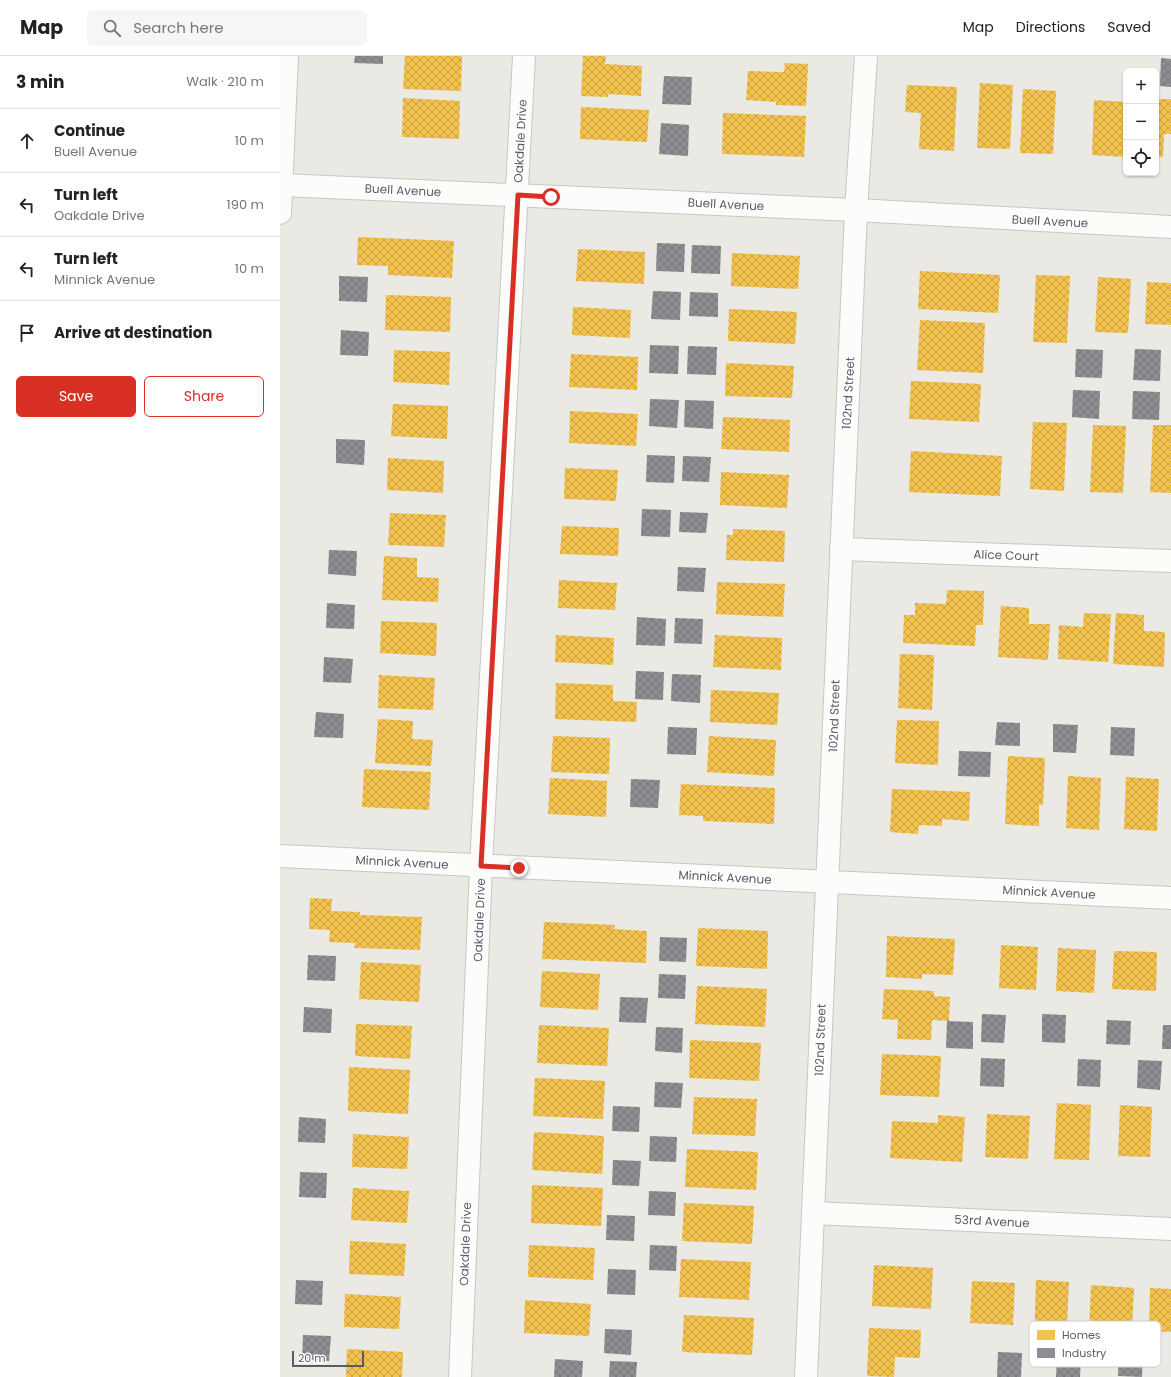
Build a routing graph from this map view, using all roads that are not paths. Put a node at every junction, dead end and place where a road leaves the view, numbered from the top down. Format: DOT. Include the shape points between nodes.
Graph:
graph roads {
  1 [pos="287,56"];
  2 [pos="524,56"];
  3 [pos="866,56"];
  4 [pos="281,185"];
  5 [pos="518,195"];
  6 [pos="856,210"];
  7 [pos="280,213"];
  8 [pos="1171,227"];
  9 [pos="841,549"];
  10 [pos="1171,561"];
  11 [pos="280,856"];
  12 [pos="481,866"];
  13 [pos="827,882"];
  14 [pos="1171,898"];
  15 [pos="813,1213"];
  16 [pos="1171,1229"];
  17 [pos="460,1377"];
  18 [pos="806,1377"];
  1 -- 4 [label="street"];
  2 -- 5 [label="street, Oakdale Drive"];
  3 -- 6 [label="street, 102nd Street"];
  4 -- 5 [label="street, Buell Avenue"];
  4 -- 7 [label="street"];
  5 -- 6 [label="street, Buell Avenue"];
  5 -- 12 [label="street, Oakdale Drive"];
  6 -- 8 [label="street, Buell Avenue"];
  6 -- 9 [label="street, 102nd Street"];
  9 -- 10 [label="street, Alice Court"];
  9 -- 13 [label="street, 102nd Street"];
  11 -- 12 [label="street, Minnick Avenue"];
  12 -- 13 [label="street, Minnick Avenue"];
  12 -- 17 [label="street, Oakdale Drive"];
  13 -- 14 [label="street, Minnick Avenue"];
  13 -- 15 [label="street, 102nd Street"];
  15 -- 16 [label="street, 53rd Avenue"];
  15 -- 18 [label="street, 102nd Street"];
}
